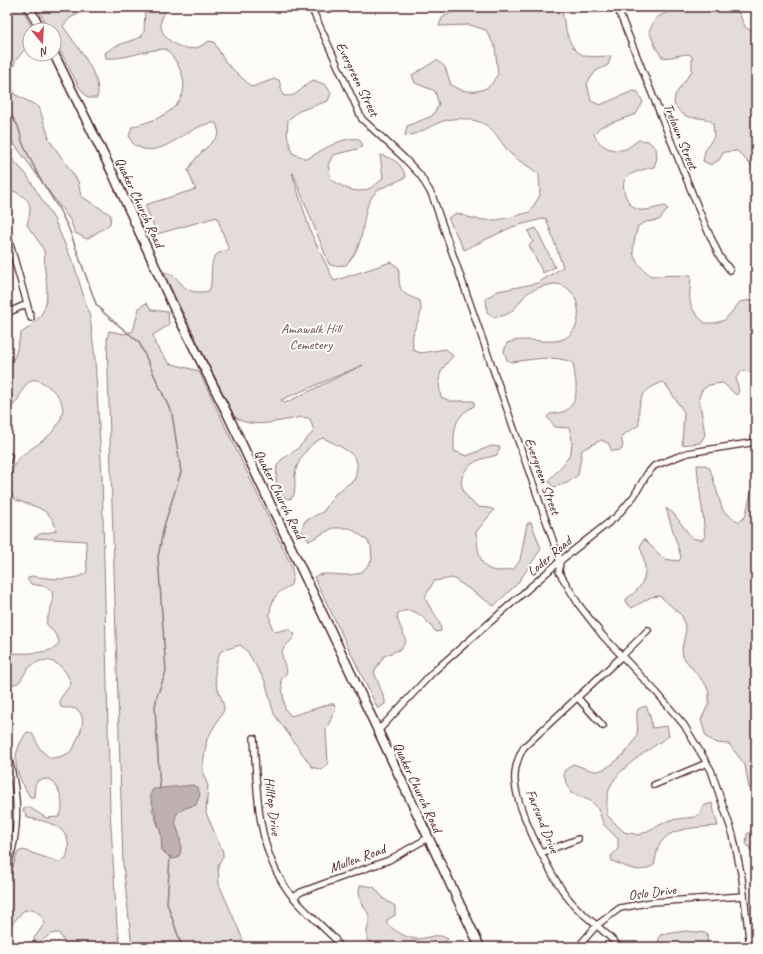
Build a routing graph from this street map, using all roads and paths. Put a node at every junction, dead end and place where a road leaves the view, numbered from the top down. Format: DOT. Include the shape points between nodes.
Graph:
graph roads {
  1 [pos="29,7"];
  2 [pos="311,7"];
  3 [pos="617,7"];
  4 [pos="37,22"];
  5 [pos="58,62"];
  6 [pos="7,233"];
  7 [pos="730,270"];
  8 [pos="27,304"];
  9 [pos="7,313"];
  10 [pos="31,318"];
  11 [pos="756,442"];
  12 [pos="9,456"];
  13 [pos="7,462"];
  14 [pos="560,561"];
  15 [pos="648,630"];
  16 [pos="622,656"];
  17 [pos="577,697"];
  18 [pos="602,726"];
  19 [pos="377,732"];
  20 [pos="254,738"];
  21 [pos="7,753"];
  22 [pos="707,763"];
  23 [pos="654,785"];
  24 [pos="428,838"];
  25 [pos="578,838"];
  26 [pos="542,853"];
  27 [pos="7,868"];
  28 [pos="744,896"];
  29 [pos="294,897"];
  30 [pos="597,925"];
  31 [pos="339,947"];
  32 [pos="480,947"];
  33 [pos="578,947"];
  34 [pos="619,947"];
  35 [pos="750,947"];
  1 -- 4 [label="street"];
  2 -- 14 [label="street, Evergreen Street" via="362,119 420,175 432,195"];
  3 -- 7 [label="street, Trelawn Street" via="702,218 720,257"];
  5 -- 19 [label="street, Quaker Church Road"];
  6 -- 8 [label="street"];
  8 -- 9 [label="street"];
  8 -- 10 [label="street"];
  11 -- 14 [label="street, Loder Road" via="687,453 654,466 622,511"];
  12 -- 13 [label="street"];
  14 -- 16 [label="street, Evergreen Street" via="559,572 579,604"];
  14 -- 19 [label="street, Loder Road" via="433,672"];
  15 -- 16 [label="street, Farsund Drive"];
  16 -- 17 [label="street, Farsund Drive"];
  16 -- 22 [label="street, Evergreen Street" via="684,725"];
  17 -- 18 [label="street"];
  17 -- 26 [label="street, Farsund Drive" via="524,747 516,769 517,792"];
  19 -- 24 [label="street, Quaker Church Road"];
  20 -- 29 [label="street, Hilltop Drive" via="262,833 276,871"];
  21 -- 27 [label="street" via="18,802 14,850"];
  22 -- 23 [label="street"];
  22 -- 28 [label="street, Evergreen Street" via="726,811"];
  24 -- 29 [label="street, Mullen Road" via="389,860 301,892"];
  24 -- 32 [label="street, Quaker Church Road"];
  25 -- 26 [label="street"];
  26 -- 30 [label="street, Farsund Drive" via="556,881 574,905"];
  28 -- 30 [label="street, Oslo Drive" via="652,902 620,908"];
  28 -- 35 [label="street, Evergreen Street"];
  29 -- 31 [label="street, Hilltop Drive" via="335,939"];
  30 -- 33 [label="street, Oslo Drive"];
  30 -- 34 [label="street, Farsund Drive"];
}
